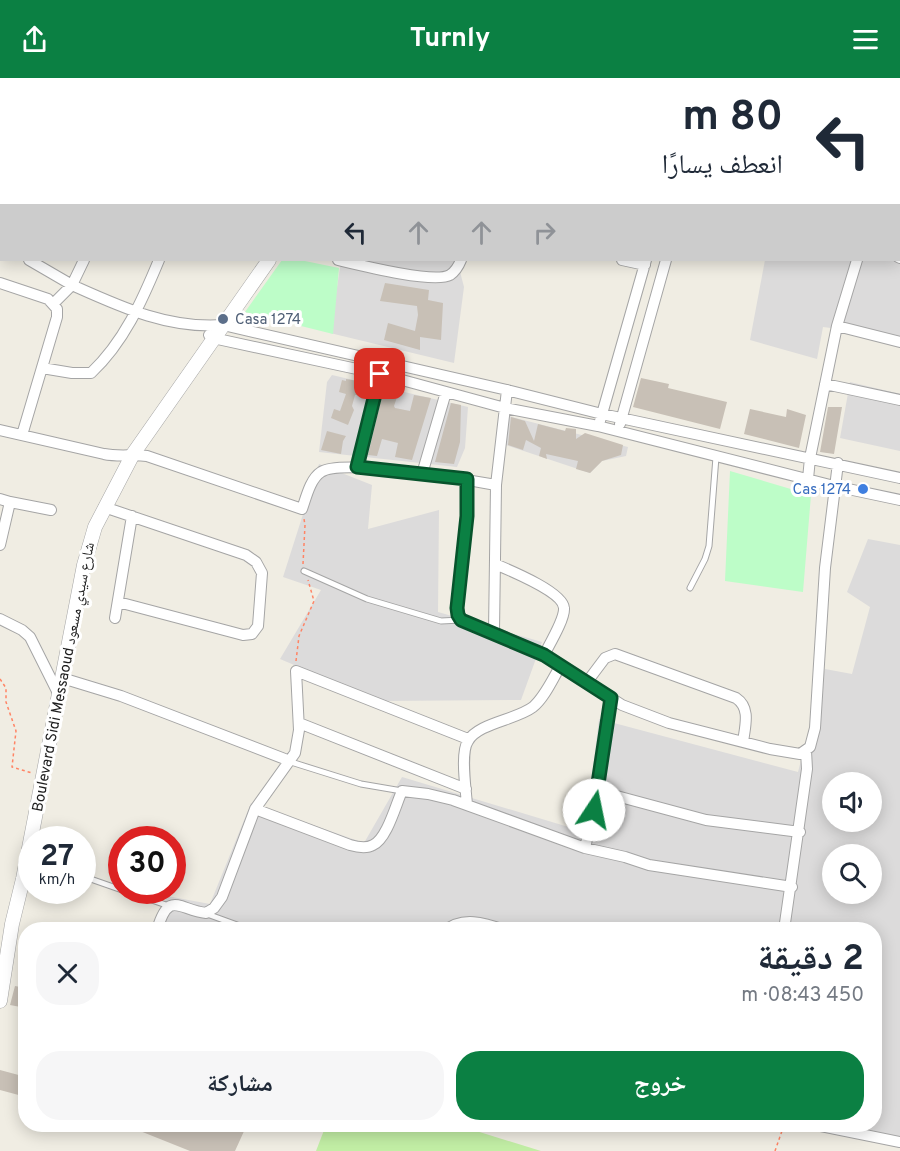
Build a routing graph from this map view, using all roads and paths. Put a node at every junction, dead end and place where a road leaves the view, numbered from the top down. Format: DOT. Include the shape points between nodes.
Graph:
graph roads {
  1 [pos="31,261"];
  2 [pos="84,261"];
  3 [pos="159,261"];
  4 [pos="268,261"];
  5 [pos="343,261"];
  6 [pos="461,261"];
  7 [pos="666,261"];
  8 [pos="857,261"];
  9 [pos="645,262"];
  10 [pos="0,284"];
  11 [pos="72,285"];
  12 [pos="54,303"];
  13 [pos="136,313"];
  14 [pos="223,325"];
  15 [pos="837,326"];
  16 [pos="198,327"];
  17 [pos="213,338"];
  18 [pos="900,342"];
  19 [pos="42,368"];
  20 [pos="380,374"];
  21 [pos="825,384"];
  22 [pos="507,390"];
  23 [pos="446,392"];
  24 [pos="900,400"];
  25 [pos="505,408"];
  26 [pos="602,414"];
  27 [pos="621,418"];
  28 [pos="598,426"];
  29 [pos="0,430"];
  30 [pos="618,431"];
  31 [pos="22,435"];
  32 [pos="133,454"];
  33 [pos="716,455"];
  34 [pos="810,458"];
  35 [pos="838,463"];
  36 [pos="357,467"];
  37 [pos="422,474"];
  38 [pos="900,478"];
  39 [pos="467,479"];
  40 [pos="808,479"];
  41 [pos="496,485"];
  42 [pos="834,486"];
  43 [pos="5,500"];
  44 [pos="900,500"];
  45 [pos="104,507"];
  46 [pos="302,509"];
  47 [pos="51,510"];
  48 [pos="132,516"];
  49 [pos="0,545"];
  50 [pos="495,564"];
  51 [pos="304,571"];
  52 [pos="690,588"];
  53 [pos="118,602"];
  54 [pos="115,618"];
  55 [pos="0,619"];
  56 [pos="461,620"];
  57 [pos="494,632"];
  58 [pos="544,655"];
  59 [pos="561,665"];
  60 [pos="296,671"];
  61 [pos="62,678"];
  62 [pos="0,679"];
  63 [pos="587,682"];
  64 [pos="58,695"];
  65 [pos="611,698"];
  66 [pos="299,723"];
  67 [pos="468,739"];
  68 [pos="743,742"];
  69 [pos="806,751"];
  70 [pos="290,761"];
  71 [pos="42,776"];
  72 [pos="466,789"];
  73 [pos="402,791"];
  74 [pos="598,791"];
  75 [pos="467,805"];
  76 [pos="255,809"];
  77 [pos="35,826"];
  78 [pos="800,832"];
  79 [pos="585,848"];
  80 [pos="792,887"];
  81 [pos="18,892"];
  82 [pos="164,904"];
  83 [pos="170,906"];
  84 [pos="202,913"];
  85 [pos="160,922"];
  86 [pos="228,922"];
  87 [pos="451,922"];
  88 [pos="487,922"];
  89 [pos="785,922"];
  90 [pos="6,923"];
  91 [pos="0,997"];
  92 [pos="782,1132"];
  93 [pos="851,1132"];
  94 [pos="900,1142"];
  95 [pos="775,1151"];
  1 -- 11 [label="street"];
  2 -- 11 [label="street"];
  3 -- 13 [label="street"];
  4 -- 14 [label="street, Boulevard Sidi Messaoud شارع سيدي مسعود"];
  5 -- 6 [label="street" via="425,278 450,276"];
  7 -- 27 [label="street"];
  8 -- 15 [label="street"];
  9 -- 26 [label="street"];
  10 -- 12 [label="street"];
  11 -- 12 [label="street"];
  11 -- 13 [label="street"];
  12 -- 19 [label="street" via="57,317"];
  13 -- 16 [label="street"];
  13 -- 19 [label="street" via="105,360 91,373"];
  14 -- 16 [label="street"];
  14 -- 17 [label="street, Boulevard Sidi Messaoud شارع سيدي مسعود"];
  14 -- 22 [label="street"];
  15 -- 18 [label="street"];
  15 -- 21 [label="street"];
  16 -- 17 [label="street"];
  17 -- 20 [label="street"];
  17 -- 32 [label="street, Boulevard Sidi Messaoud شارع سيدي مسعود"];
  19 -- 31 [label="street"];
  20 -- 23 [label="street"];
  20 -- 36 [label="street"];
  21 -- 24 [label="street"];
  21 -- 34 [label="street"];
  22 -- 25 [label="street"];
  22 -- 26 [label="street"];
  23 -- 25 [label="street"];
  23 -- 37 [label="street"];
  25 -- 28 [label="street"];
  25 -- 41 [label="street"];
  26 -- 27 [label="street"];
  26 -- 28 [label="street"];
  27 -- 30 [label="street"];
  27 -- 34 [label="street"];
  28 -- 30 [label="street"];
  29 -- 31 [label="street"];
  30 -- 33 [label="street"];
  31 -- 32 [label="street" via="117,456"];
  32 -- 45 [label="street, Boulevard Sidi Messaoud شارع سيدي مسعود"];
  32 -- 46 [label="street"];
  33 -- 40 [label="street"];
  33 -- 52 [label="lane" via="709,546"];
  34 -- 35 [label="street"];
  34 -- 40 [label="street"];
  35 -- 38 [label="street"];
  35 -- 42 [label="street"];
  36 -- 37 [label="street"];
  36 -- 46 [label="street" via="323,470 316,476"];
  37 -- 39 [label="street"];
  39 -- 41 [label="street"];
  39 -- 56 [label="lane" via="457,608"];
  40 -- 42 [label="street"];
  41 -- 50 [label="street"];
  42 -- 44 [label="street"];
  42 -- 69 [label="street" via="815,729"];
  43 -- 47 [label="street"];
  43 -- 49 [label="street"];
  45 -- 48 [label="street"];
  45 -- 61 [label="street, Boulevard Sidi Messaoud شارع سيدي مسعود" via="87,550"];
  46 -- 51 [label="path"];
  48 -- 53 [label="street"];
  48 -- 53 [label="street" via="246,555 256,562 262,573 258,626 252,634 243,635"];
  50 -- 57 [label="street"];
  50 -- 58 [label="street" via="533,582 562,602 564,614"];
  51 -- 56 [label="lane" via="367,599 441,621"];
  51 -- 60 [label="path" via="314,597 297,644"];
  53 -- 54 [label="street"];
  55 -- 64 [label="street" via="30,637"];
  56 -- 57 [label="lane"];
  57 -- 58 [label="street"];
  58 -- 59 [label="street"];
  59 -- 63 [label="street"];
  59 -- 67 [label="street" via="533,707"];
  60 -- 66 [label="street"];
  60 -- 67 [label="street"];
  61 -- 64 [label="street, Boulevard Sidi Messaoud شارع سيدي مسعود"];
  61 -- 70 [label="street" via="121,696"];
  62 -- 71 [label="path" via="6,688 6,702 16,730 12,767"];
  63 -- 65 [label="street"];
  63 -- 68 [label="street" via="604,658 615,654 736,698 746,710"];
  64 -- 71 [label="street, Boulevard Sidi Messaoud شارع سيدي مسعود"];
  65 -- 68 [label="street" via="669,723"];
  65 -- 74 [label="street"];
  66 -- 70 [label="street" via="297,747"];
  66 -- 72 [label="street"];
  67 -- 72 [label="street"];
  68 -- 69 [label="street" via="800,754"];
  69 -- 78 [label="street"];
  70 -- 73 [label="lane" via="361,784"];
  70 -- 76 [label="street"];
  71 -- 77 [label="street, Boulevard Sidi Messaoud شارع سيدي مسعود"];
  72 -- 75 [label="street"];
  73 -- 75 [label="street"];
  73 -- 76 [label="street" via="383,834 376,844 367,847 350,845"];
  74 -- 78 [label="street" via="706,819"];
  74 -- 79 [label="street"];
  75 -- 79 [label="street"];
  76 -- 84 [label="street" via="222,897"];
  78 -- 80 [label="street"];
  79 -- 80 [label="street" via="649,865"];
  80 -- 89 [label="street"];
  81 -- 90 [label="street, Boulevard Sidi Messaoud شارع سيدي مسعود"];
  82 -- 83 [label="lane"];
  83 -- 84 [label="street" via="180,904"];
  83 -- 85 [label="street"];
  84 -- 86 [label="lane"];
  87 -- 88 [label="lane"];
  90 -- 91 [label="street, Boulevard Sidi Messaoud شارع سيدي مسعود"];
  92 -- 95 [label="path"];
  93 -- 94 [label="street"];
}
